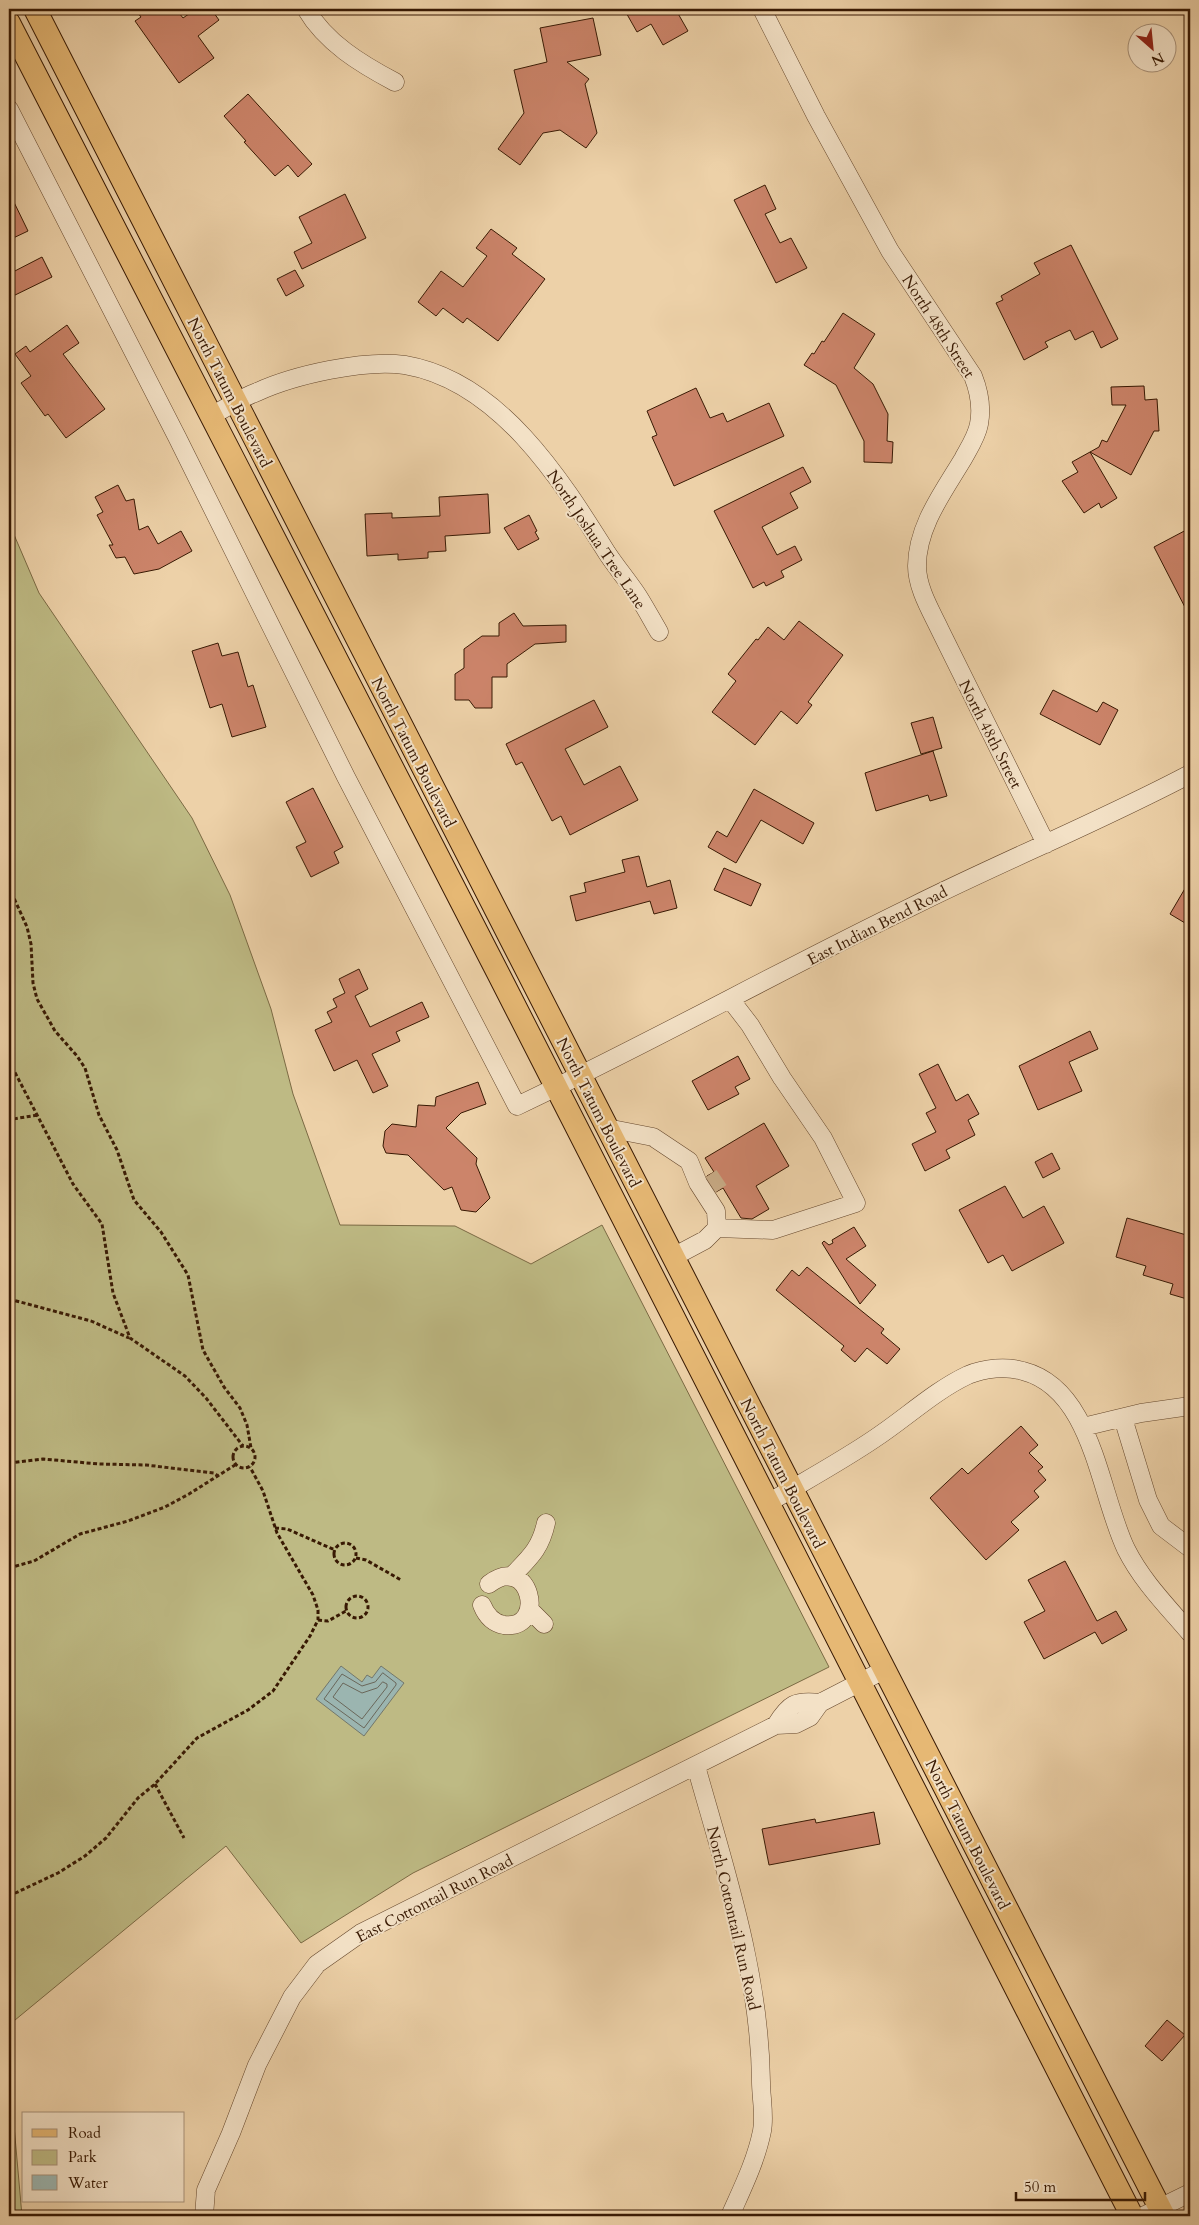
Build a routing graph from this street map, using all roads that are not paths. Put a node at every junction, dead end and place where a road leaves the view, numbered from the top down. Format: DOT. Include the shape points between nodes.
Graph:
graph roads {
  1 [pos="34,9"];
  2 [pos="306,9"];
  3 [pos="762,9"];
  4 [pos="9,23"];
  5 [pos="395,82"];
  6 [pos="9,109"];
  7 [pos="236,403"];
  8 [pos="210,416"];
  9 [pos="659,632"];
  10 [pos="1190,774"];
  11 [pos="1046,844"];
  12 [pos="730,999"];
  13 [pos="568,1082"];
  14 [pos="607,1128"];
  15 [pos="689,1161"];
  16 [pos="709,1175"];
  17 [pos="719,1190"];
  18 [pos="716,1220"];
  19 [pos="673,1256"];
  20 [pos="1190,1406"];
  21 [pos="1123,1418"];
  22 [pos="1083,1427"];
  23 [pos="791,1489"];
  24 [pos="768,1503"];
  25 [pos="546,1523"];
  26 [pos="1190,1548"];
  27 [pos="511,1577"];
  28 [pos="489,1584"];
  29 [pos="482,1605"];
  30 [pos="529,1609"];
  31 [pos="544,1624"];
  32 [pos="1190,1633"];
  33 [pos="884,1670"];
  34 [pos="860,1682"];
  35 [pos="696,1766"];
  36 [pos="1190,2193"];
  37 [pos="1155,2214"];
  38 [pos="204,2216"];
  39 [pos="730,2216"];
  40 [pos="1132,2216"];
  1 -- 7 [label="main road, North Tatum Boulevard"];
  2 -- 5 [label="street" via="327,36 365,66"];
  3 -- 11 [label="street, North 48th Street" via="890,251 976,382 979,425 929,518 921,538 917,567 926,602"];
  4 -- 8 [label="main road, North Tatum Boulevard"];
  6 -- 13 [label="street, North Tatum Boulevard" via="346,777 517,1106"];
  7 -- 8 [label="street, North Joshua Tree Lane"];
  7 -- 9 [label="street, North Joshua Tree Lane" via="278,384 353,366 404,365 428,370 457,383 487,401 553,472 575,500"];
  7 -- 13 [label="main road, North Tatum Boulevard"];
  8 -- 13 [label="main road, North Tatum Boulevard"];
  10 -- 11 [label="street, East Indian Bend Road"];
  11 -- 12 [label="street, East Indian Bend Road" via="910,907"];
  12 -- 13 [label="street, East Indian Bend Road"];
  12 -- 18 [label="street" via="823,1138 856,1203 773,1230"];
  13 -- 14 [label="main road, North Tatum Boulevard"];
  13 -- 24 [label="main road, North Tatum Boulevard"];
  14 -- 15 [label="street" via="653,1137"];
  14 -- 19 [label="main road, North Tatum Boulevard"];
  15 -- 16 [label="street"];
  15 -- 18 [label="street"];
  17 -- 18 [label="street"];
  18 -- 19 [label="street" via="705,1240"];
  19 -- 23 [label="main road, North Tatum Boulevard"];
  20 -- 21 [label="street"];
  21 -- 22 [label="street"];
  21 -- 26 [label="street" via="1148,1500 1161,1526"];
  22 -- 23 [label="street" via="1070,1403 1048,1380 1034,1373 994,1368 970,1374 951,1384 874,1439"];
  22 -- 32 [label="street" via="1127,1552 1152,1590"];
  23 -- 24 [label="street"];
  23 -- 33 [label="main road, North Tatum Boulevard"];
  24 -- 34 [label="main road, North Tatum Boulevard"];
  25 -- 27 [label="street" via="542,1540"];
  27 -- 28 [label="street" via="502,1576"];
  27 -- 30 [label="street" via="525,1585 531,1601"];
  29 -- 30 [label="street" via="490,1618 503,1625 519,1622"];
  30 -- 31 [label="street"];
  33 -- 34 [label="street, East Cottontail Run Road"];
  33 -- 37 [label="main road, North Tatum Boulevard"];
  34 -- 35 [label="street, East Cottontail Run Road" via="820,1703 810,1717 796,1724 776,1725"];
  34 -- 40 [label="main road, North Tatum Boulevard"];
  35 -- 38 [label="street, East Cottontail Run Road" via="361,1933 317,1964 292,1997 257,2065 206,2190"];
  35 -- 39 [label="street, North Cottontail Run Road" via="753,1988 761,2053 762,2130 745,2183"];
  36 -- 37 [label="street"];
}
